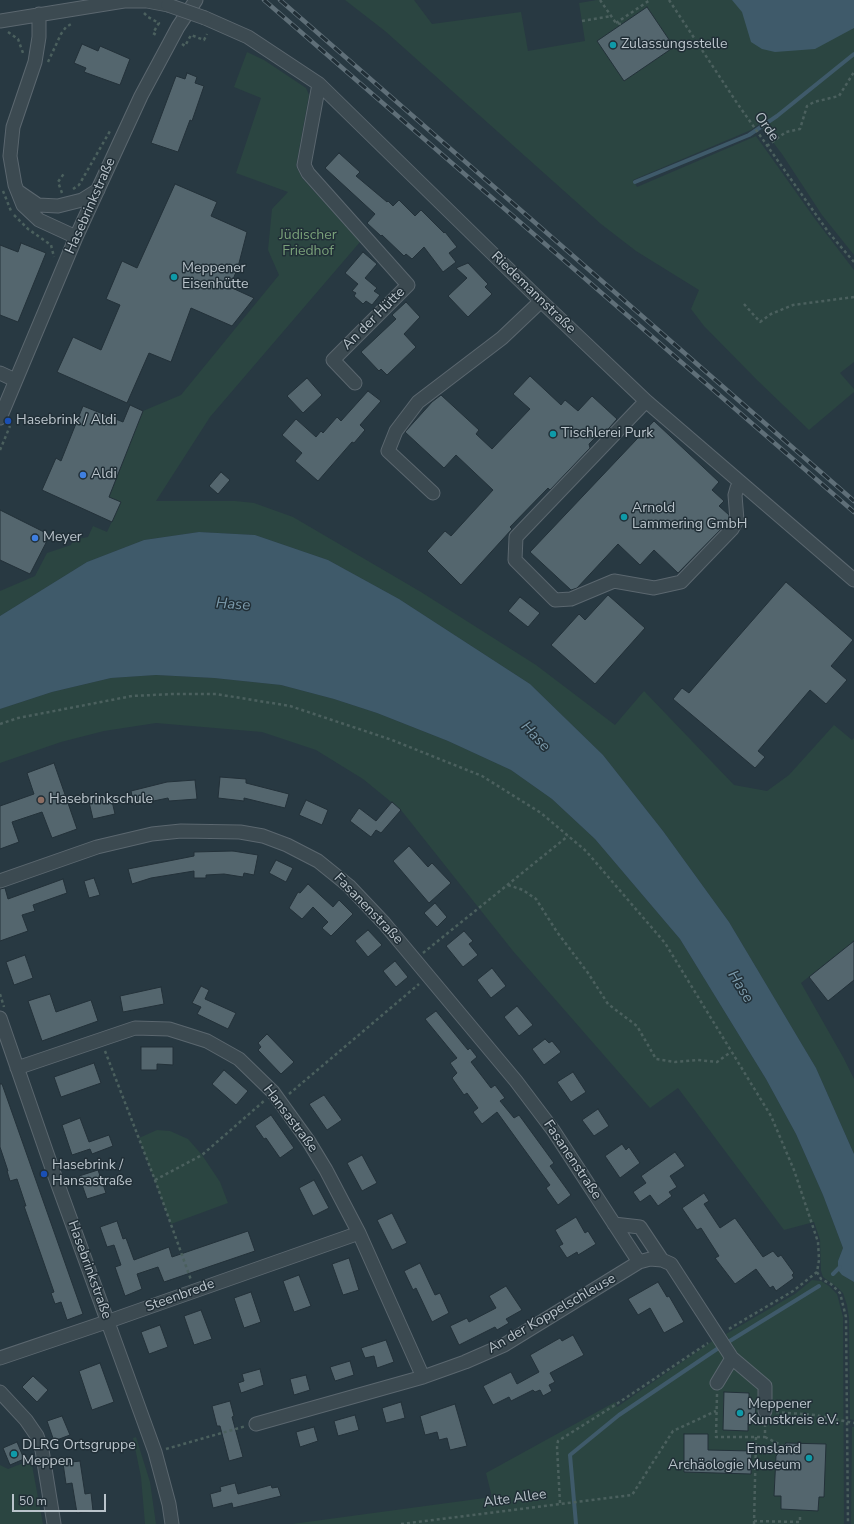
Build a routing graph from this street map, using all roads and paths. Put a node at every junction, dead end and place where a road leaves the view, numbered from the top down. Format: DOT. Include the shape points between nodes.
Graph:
graph roads {
  1 [pos="196,0"];
  2 [pos="600,0"];
  3 [pos="650,0"];
  4 [pos="669,0"];
  5 [pos="72,4"];
  6 [pos="39,14"];
  7 [pos="611,16"];
  8 [pos="148,17"];
  9 [pos="582,21"];
  10 [pos="616,23"];
  11 [pos="621,24"];
  12 [pos="2,26"];
  13 [pos="61,34"];
  14 [pos="207,34"];
  15 [pos="158,36"];
  16 [pos="18,40"];
  17 [pos="186,43"];
  18 [pos="46,66"];
  19 [pos="854,72"];
  20 [pos="319,84"];
  21 [pos="767,146"];
  22 [pos="65,172"];
  23 [pos="16,190"];
  24 [pos="98,190"];
  25 [pos="56,195"];
  26 [pos="76,238"];
  27 [pos="854,262"];
  28 [pos="854,297"];
  29 [pos="541,301"];
  30 [pos="744,304"];
  31 [pos="0,373"];
  32 [pos="15,380"];
  33 [pos="355,383"];
  34 [pos="646,401"];
  35 [pos="0,418"];
  36 [pos="741,483"];
  37 [pos="433,493"];
  38 [pos="854,580"];
  39 [pos="0,724"];
  40 [pos="568,836"];
  41 [pos="0,881"];
  42 [pos="508,885"];
  43 [pos="415,959"];
  44 [pos="429,976"];
  45 [pos="0,1018"];
  46 [pos="100,1039"];
  47 [pos="731,1052"];
  48 [pos="17,1068"];
  49 [pos="277,1097"];
  50 [pos="155,1180"];
  51 [pos="614,1224"];
  52 [pos="359,1232"];
  53 [pos="662,1260"];
  54 [pos="639,1262"];
  55 [pos="817,1272"];
  56 [pos="811,1278"];
  57 [pos="821,1279"];
  58 [pos="194,1291"];
  59 [pos="107,1322"];
  60 [pos="720,1337"];
  61 [pos="730,1355"];
  62 [pos="0,1358"];
  63 [pos="422,1376"];
  64 [pos="717,1383"];
  65 [pos="0,1392"];
  66 [pos="716,1411"];
  67 [pos="765,1411"];
  68 [pos="848,1422"];
  69 [pos="854,1423"];
  70 [pos="256,1424"];
  71 [pos="756,1437"];
  72 [pos="765,1437"];
  73 [pos="783,1446"];
  74 [pos="163,1449"];
  75 [pos="560,1503"];
  76 [pos="800,1514"];
  77 [pos="754,1522"];
  78 [pos="54,1524"];
  79 [pos="172,1524"];
  80 [pos="401,1524"];
  81 [pos="848,1524"];
  1 -- 24 [label="street, Hasebrinkstraße" via="155,68"];
  2 -- 7 [label="path"];
  3 -- 10 [label="path"];
  4 -- 21 [label="path, Orde"];
  5 -- 6 [label="street, Riedemannstraße"];
  5 -- 20 [label="street, Riedemannstraße, bridge" via="147,1 168,5 248,37"];
  6 -- 12 [label="street, Riedemannstraße"];
  6 -- 23 [label="street" via="39,37 34,62 13,127 10,156"];
  7 -- 9 [label="path"];
  7 -- 10 [label="path"];
  8 -- 15 [label="path" via="159,23 153,33"];
  10 -- 11 [label="path"];
  12 -- 16 [label="path"];
  13 -- 18 [label="path"];
  14 -- 17 [label="path" via="204,40 191,36"];
  19 -- 21 [label="path" via="839,96 807,106 800,129 786,132"];
  20 -- 29 [label="street, Riedemannstraße"];
  20 -- 33 [label="street, An der Hütte" via="304,165 308,173 408,285 333,360"];
  21 -- 27 [label="path, Orde" via="829,233"];
  22 -- 25 [label="path" via="58,182 61,192"];
  23 -- 24 [label="street" via="38,205 58,206 82,200"];
  23 -- 26 [label="street" via="23,205 39,220"];
  24 -- 26 [label="street, Hasebrinkstraße"];
  26 -- 32 [label="street, Hasebrinkstraße"];
  28 -- 30 [label="path" via="793,306 760,322"];
  29 -- 34 [label="street, Riedemannstraße"];
  29 -- 37 [label="street" via="502,338 418,402 396,432 388,451"];
  31 -- 32 [label="street"];
  32 -- 35 [label="street, Hasebrinkstraße"];
  34 -- 36 [label="street, Riedemannstraße"];
  34 -- 36 [label="street" via="516,537 514,560 555,600 570,600 614,581 654,588 681,582 732,529 737,520 736,495"];
  36 -- 38 [label="street, Riedemannstraße"];
  39 -- 40 [label="path" via="132,696 216,694 290,706 392,740 482,776 541,813"];
  40 -- 42 [label="path"];
  40 -- 47 [label="path" via="586,851 665,943"];
  41 -- 43 [label="street, Fasanenstraße" via="97,847 152,834 208,830 248,833 287,845 318,861 349,886"];
  42 -- 43 [label="path"];
  42 -- 47 [label="path" via="523,890 536,899 608,1004 637,1026 656,1060 717,1062"];
  43 -- 44 [label="street, Fasanenstraße"];
  44 -- 49 [label="path"];
  44 -- 51 [label="street, Fasanenstraße" via="553,1130"];
  45 -- 48 [label="street, Hasebrinkstraße"];
  46 -- 48 [label="street, Hansastraße"];
  46 -- 49 [label="street, Hansastraße" via="135,1028 169,1029 207,1041 239,1059"];
  46 -- 50 [label="path"];
  47 -- 55 [label="path" via="771,1116 794,1170 818,1242"];
  48 -- 59 [label="street, Hasebrinkstraße"];
  49 -- 50 [label="path" via="199,1158"];
  49 -- 52 [label="street, Hansastraße" via="309,1142"];
  50 -- 58 [label="path"];
  51 -- 53 [label="street" via="640,1227"];
  51 -- 54 [label="street, Fasanenstraße"];
  52 -- 58 [label="street, Steenbrede"];
  52 -- 63 [label="street, Hansastraße"];
  53 -- 54 [label="street, An der Koppelschleuse" via="650,1258"];
  53 -- 60 [label="street" via="671,1264"];
  54 -- 63 [label="street, An der Koppelschleuse" via="504,1345 465,1362"];
  55 -- 56 [label="path"];
  55 -- 57 [label="path"];
  56 -- 57 [label="path"];
  56 -- 60 [label="path"];
  57 -- 68 [label="path" via="840,1293 844,1306"];
  58 -- 59 [label="street, Steenbrede"];
  59 -- 62 [label="street, Steenbrede"];
  59 -- 79 [label="street, Hasebrinkstraße" via="155,1452"];
  60 -- 61 [label="street"];
  60 -- 75 [label="path" via="558,1441"];
  61 -- 64 [label="street"];
  61 -- 67 [label="street" via="765,1386"];
  63 -- 70 [label="street, An der Koppelschleuse"];
  64 -- 66 [label="path"];
  65 -- 78 [label="street" via="37,1436 42,1450"];
  66 -- 71 [label="path" via="716,1437"];
  66 -- 75 [label="path, Alte Allee" via="673,1431 632,1495"];
  67 -- 68 [label="path" via="815,1415"];
  67 -- 72 [label="path"];
  68 -- 69 [label="path"];
  68 -- 81 [label="path"];
  70 -- 74 [label="path"];
  71 -- 72 [label="path"];
  71 -- 77 [label="path"];
  72 -- 73 [label="path"];
  75 -- 80 [label="path, Alte Allee"];
  76 -- 77 [label="path" via="800,1522"];
}
